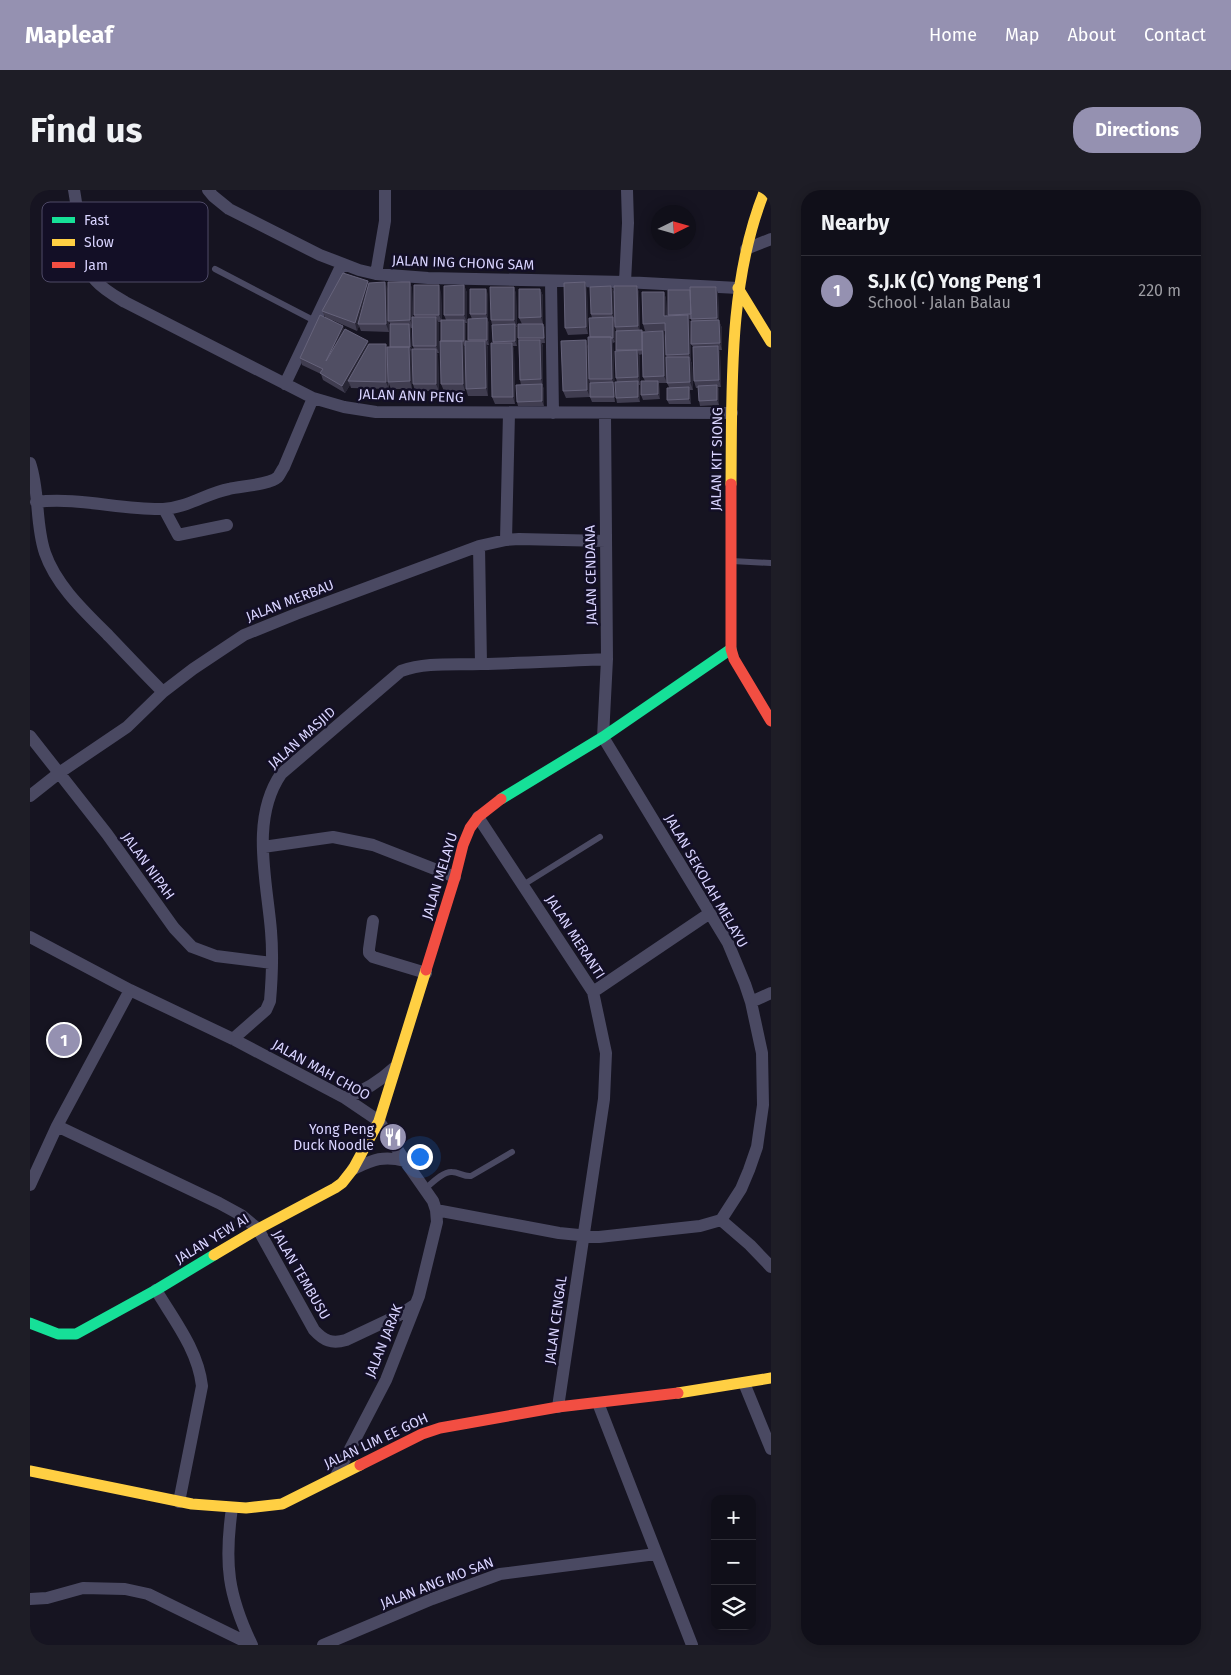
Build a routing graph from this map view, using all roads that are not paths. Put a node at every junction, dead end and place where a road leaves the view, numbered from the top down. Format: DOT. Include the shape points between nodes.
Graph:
graph roads {
  1 [pos="208,190"];
  2 [pos="385,190"];
  3 [pos="627,190"];
  4 [pos="765,190"];
  5 [pos="771,239"];
  6 [pos="746,249"];
  7 [pos="342,264"];
  8 [pos="215,269"];
  9 [pos="376,274"];
  10 [pos="551,281"];
  11 [pos="97,282"];
  12 [pos="624,282"];
  13 [pos="738,288"];
  14 [pos="315,321"];
  15 [pos="771,342"];
  16 [pos="285,384"];
  17 [pos="313,398"];
  18 [pos="509,413"];
  19 [pos="553,413"];
  20 [pos="732,413"];
  21 [pos="605,414"];
  22 [pos="30,463"];
  23 [pos="36,502"];
  24 [pos="164,509"];
  25 [pos="227,526"];
  26 [pos="506,540"];
  27 [pos="606,541"];
  28 [pos="479,546"];
  29 [pos="731,561"];
  30 [pos="771,562"];
  31 [pos="731,649"];
  32 [pos="607,659"];
  33 [pos="481,664"];
  34 [pos="163,692"];
  35 [pos="771,721"];
  36 [pos="30,736"];
  37 [pos="604,737"];
  38 [pos="59,773"];
  39 [pos="30,796"];
  40 [pos="478,816"];
  41 [pos="600,837"];
  42 [pos="263,847"];
  43 [pos="455,877"];
  44 [pos="523,885"];
  45 [pos="710,912"];
  46 [pos="373,921"];
  47 [pos="30,937"];
  48 [pos="272,963"];
  49 [pos="426,973"];
  50 [pos="130,990"];
  51 [pos="593,992"];
  52 [pos="771,993"];
  53 [pos="751,1002"];
  54 [pos="233,1040"];
  55 [pos="398,1065"];
  56 [pos="345,1098"];
  57 [pos="380,1120"];
  58 [pos="57,1126"];
  59 [pos="512,1152"];
  60 [pos="405,1161"];
  61 [pos="353,1169"];
  62 [pos="30,1185"];
  63 [pos="425,1189"];
  64 [pos="436,1210"];
  65 [pos="721,1220"];
  66 [pos="258,1229"];
  67 [pos="584,1237"];
  68 [pos="771,1267"];
  69 [pos="156,1290"];
  70 [pos="416,1304"];
  71 [pos="30,1323"];
  72 [pos="771,1378"];
  73 [pos="744,1383"];
  74 [pos="598,1403"];
  75 [pos="558,1407"];
  76 [pos="771,1449"];
  77 [pos="30,1471"];
  78 [pos="336,1476"];
  79 [pos="179,1502"];
  80 [pos="232,1508"];
  81 [pos="656,1554"];
  82 [pos="30,1599"];
  83 [pos="252,1645"];
  84 [pos="325,1645"];
  85 [pos="692,1645"];
  1 -- 7 [label="street, JALAN ING CHONG SAM" via="229,210"];
  2 -- 9 [label="street" via="385,221"];
  3 -- 12 [label="street"];
  4 -- 6 [label="street, JALAN KIT SIONG"];
  5 -- 6 [label="street"];
  6 -- 13 [label="street, JALAN KIT SIONG"];
  7 -- 9 [label="street, JALAN ING CHONG SAM"];
  7 -- 14 [label="street"];
  8 -- 14 [label="lane"];
  9 -- 10 [label="street, JALAN ING CHONG SAM"];
  10 -- 12 [label="street, JALAN ING CHONG SAM"];
  10 -- 19 [label="street"];
  11 -- 16 [label="street, JALAN ANN PENG" via="125,302"];
  12 -- 13 [label="street, JALAN ING CHONG SAM"];
  13 -- 15 [label="street"];
  13 -- 20 [label="street, JALAN KIT SIONG"];
  14 -- 16 [label="street"];
  16 -- 17 [label="street, JALAN ANN PENG"];
  17 -- 18 [label="street, JALAN ANN PENG" via="376,412"];
  17 -- 24 [label="street" via="278,477 270,482 224,490"];
  18 -- 19 [label="street, JALAN ANN PENG"];
  18 -- 26 [label="street"];
  19 -- 21 [label="street, JALAN ANN PENG"];
  20 -- 21 [label="street, JALAN ANN PENG"];
  20 -- 29 [label="street, JALAN KIT SIONG"];
  21 -- 27 [label="street, JALAN CENDANA"];
  22 -- 23 [label="street" via="35,478"];
  23 -- 24 [label="street" via="50,500"];
  23 -- 34 [label="street" via="44,551 50,566 80,606"];
  24 -- 25 [label="street" via="178,535"];
  26 -- 27 [label="street, JALAN MERBAU"];
  26 -- 28 [label="street, JALAN MERBAU"];
  27 -- 32 [label="street, JALAN CENDANA"];
  28 -- 33 [label="street"];
  28 -- 34 [label="street, JALAN MERBAU" via="244,635"];
  29 -- 30 [label="lane"];
  29 -- 31 [label="street, JALAN KIT SIONG"];
  31 -- 35 [label="street, JALAN KIT SIONG"];
  31 -- 37 [label="street, JALAN MELAYU"];
  32 -- 33 [label="street, JALAN MASJID"];
  32 -- 37 [label="street, JALAN CENDANA"];
  33 -- 42 [label="street, JALAN MASJID" via="431,664 401,671 390,680 281,774 273,786 265,814"];
  34 -- 38 [label="street, JALAN MERBAU" via="127,726"];
  36 -- 38 [label="street, JALAN NIPAH"];
  37 -- 40 [label="street, JALAN MELAYU" via="513,791"];
  37 -- 45 [label="street, JALAN SEKOLAH MELAYU"];
  38 -- 39 [label="street, JALAN MERBAU"];
  38 -- 48 [label="street, JALAN NIPAH" via="174,928 192,946 216,956"];
  40 -- 43 [label="street, JALAN MELAYU" via="463,845"];
  40 -- 44 [label="street, JALAN MERANTI"];
  41 -- 44 [label="lane"];
  42 -- 43 [label="street" via="333,837 353,840"];
  42 -- 48 [label="street, JALAN MASJID"];
  43 -- 49 [label="street, JALAN MELAYU"];
  44 -- 51 [label="street, JALAN MERANTI"];
  45 -- 51 [label="street"];
  45 -- 53 [label="street, JALAN SEKOLAH MELAYU" via="728,943"];
  46 -- 49 [label="street" via="369,953 373,957"];
  47 -- 50 [label="street, JALAN MAH CHOO"];
  48 -- 54 [label="street, JALAN MASJID" via="270,1001 266,1010"];
  49 -- 55 [label="street, JALAN MELAYU"];
  50 -- 54 [label="street, JALAN MAH CHOO"];
  50 -- 58 [label="street"];
  51 -- 67 [label="street, JALAN MERANTI" via="606,1053 606,1076"];
  52 -- 53 [label="street"];
  53 -- 65 [label="street, JALAN SEKOLAH MELAYU" via="762,1053 761,1128 749,1170"];
  54 -- 56 [label="street, JALAN MAH CHOO"];
  55 -- 56 [label="street" via="382,1080"];
  55 -- 57 [label="street, JALAN MELAYU"];
  56 -- 57 [label="street, JALAN MAH CHOO"];
  57 -- 60 [label="street, JALAN MAH CHOO"];
  57 -- 61 [label="street, JALAN YEW AI"];
  58 -- 62 [label="street"];
  58 -- 66 [label="street, JALAN TEMBUSU" via="219,1203"];
  59 -- 63 [label="lane" via="471,1176 446,1173"];
  60 -- 61 [label="street" via="382,1158"];
  60 -- 63 [label="street, JALAN MAH CHOO"];
  61 -- 66 [label="street, JALAN YEW AI" via="335,1188"];
  63 -- 64 [label="street, JALAN MAH CHOO"];
  64 -- 67 [label="street"];
  64 -- 70 [label="street, JALAN JARAK" via="437,1222"];
  65 -- 67 [label="street" via="700,1226"];
  65 -- 68 [label="street"];
  66 -- 69 [label="street, JALAN YEW AI"];
  66 -- 70 [label="street, JALAN TEMBUSU" via="314,1330 328,1341 346,1340 399,1316"];
  67 -- 75 [label="street, JALAN CENGAL"];
  69 -- 71 [label="street, JALAN YEW AI" via="76,1334 54,1334"];
  69 -- 79 [label="street" via="190,1346 200,1370 202,1386"];
  70 -- 78 [label="street, JALAN JARAK" via="386,1380"];
  72 -- 73 [label="street, JALAN LIM EE GOH"];
  73 -- 74 [label="street, JALAN LIM EE GOH"];
  73 -- 76 [label="street"];
  74 -- 75 [label="street, JALAN LIM EE GOH"];
  74 -- 81 [label="street"];
  75 -- 78 [label="street, JALAN LIM EE GOH" via="440,1428"];
  77 -- 79 [label="street, JALAN LIM EE GOH"];
  78 -- 80 [label="street, JALAN LIM EE GOH" via="282,1504"];
  79 -- 80 [label="street, JALAN LIM EE GOH"];
  80 -- 83 [label="street" via="228,1534 228,1578 234,1603"];
  81 -- 84 [label="street, JALAN ANG MO SAN" via="500,1574"];
  81 -- 85 [label="street"];
  82 -- 83 [label="street" via="83,1588 125,1589 148,1594"];
}
